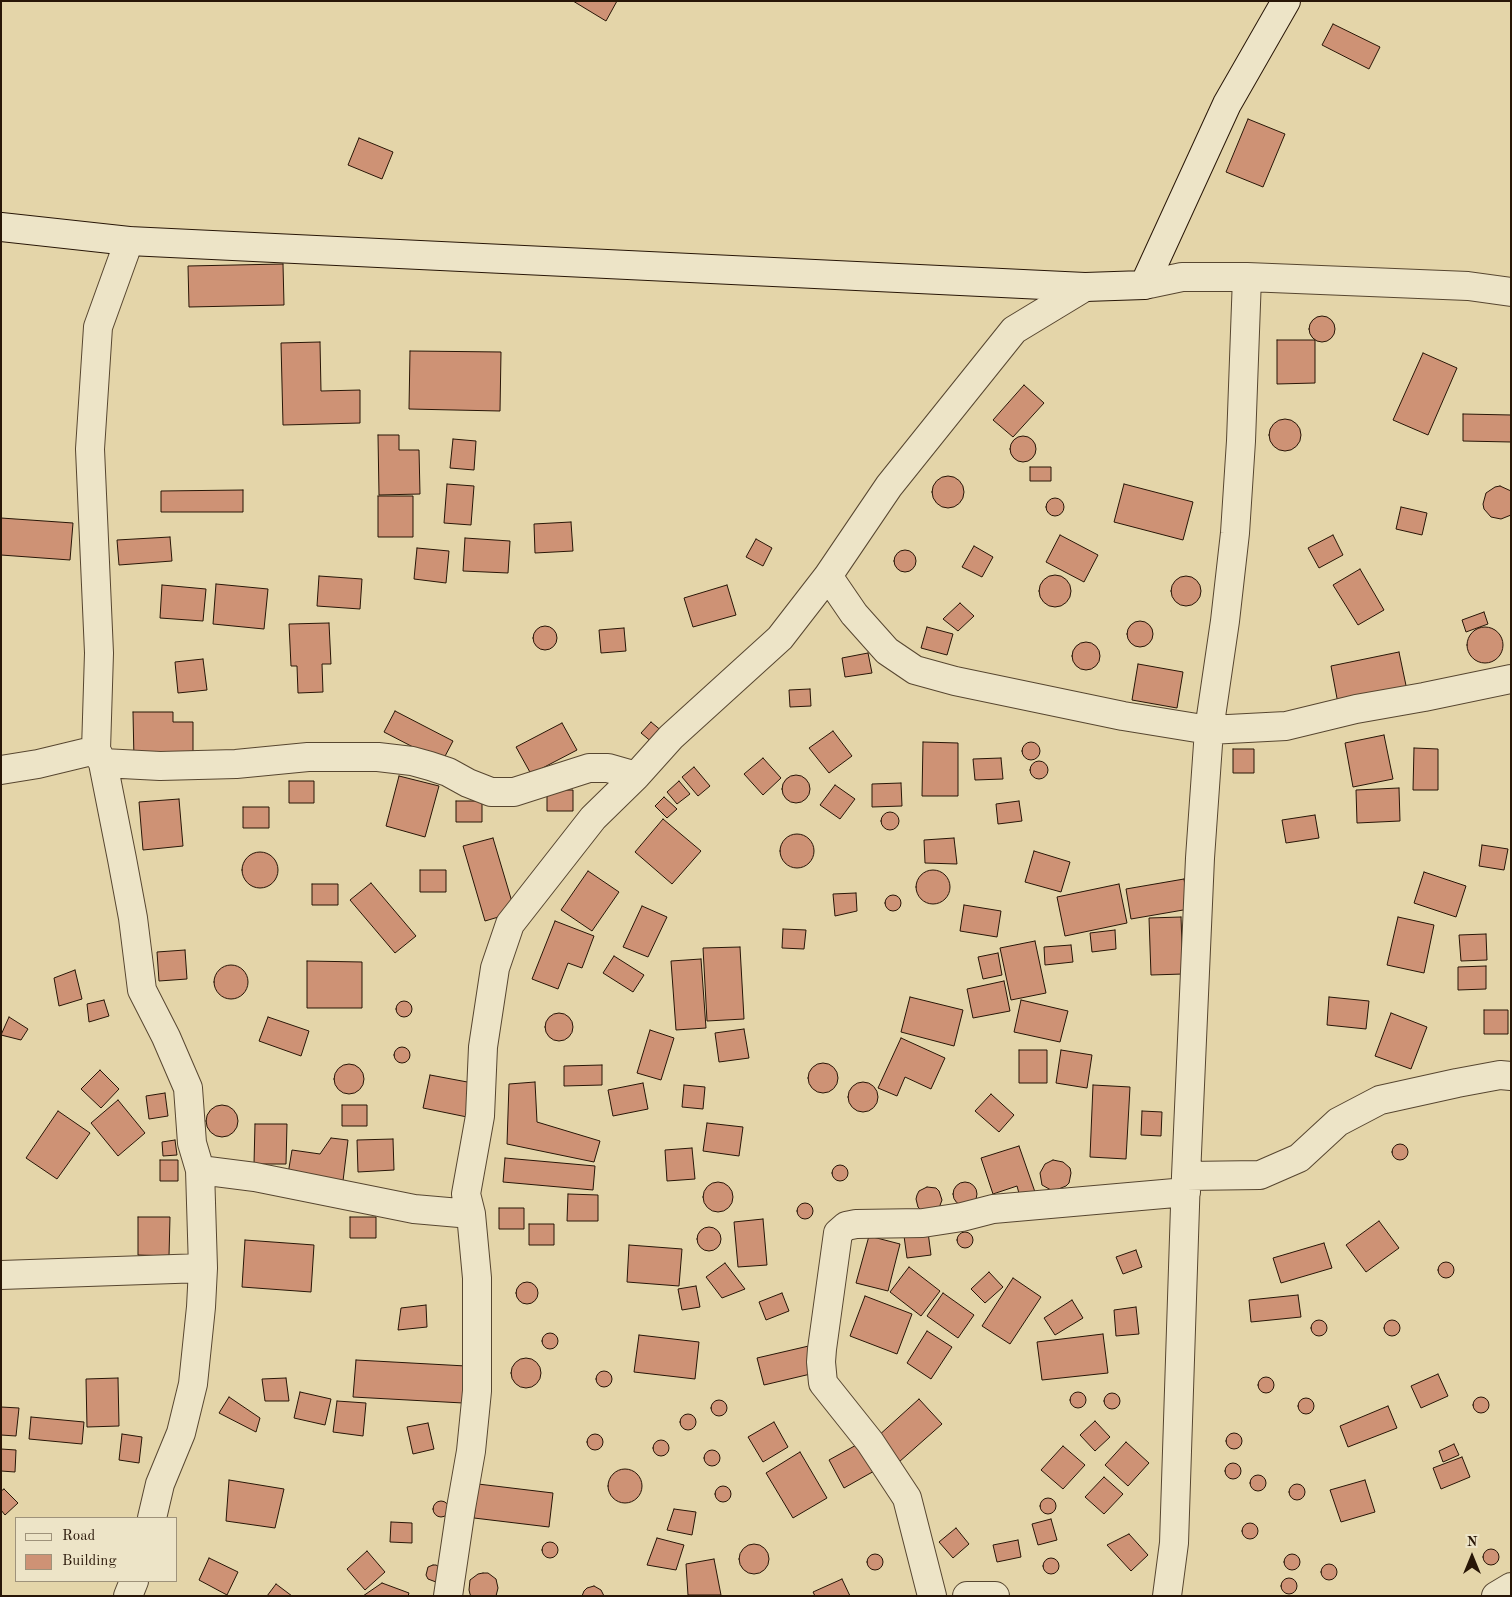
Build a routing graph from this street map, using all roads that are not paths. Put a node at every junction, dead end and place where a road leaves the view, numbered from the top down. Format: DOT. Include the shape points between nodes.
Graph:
graph roads {
  1 [pos="1286,1"];
  2 [pos="1,227"];
  3 [pos="129,241"];
  4 [pos="1247,277"];
  5 [pos="1144,285"];
  6 [pos="1085,287"];
  7 [pos="1511,292"];
  8 [pos="828,576"];
  9 [pos="1511,679"];
  10 [pos="1209,730"];
  11 [pos="100,757"];
  12 [pos="1,770"];
  13 [pos="636,776"];
  14 [pos="1511,1076"];
  15 [pos="200,1170"];
  16 [pos="1186,1184"];
  17 [pos="471,1214"];
  18 [pos="203,1268"];
  19 [pos="1,1274"];
  20 [pos="152,1517"];
  21 [pos="134,1582"];
  22 [pos="1511,1587"];
  23 [pos="128,1596"];
  24 [pos="448,1596"];
  25 [pos="932,1596"];
  26 [pos="967,1596"];
  27 [pos="995,1596"];
  28 [pos="1167,1596"];
  29 [pos="1496,1596"];
  1 -- 5 [label="street" via="1227,104"];
  2 -- 3 [label="street"];
  3 -- 6 [label="street"];
  3 -- 11 [label="street" via="98,327 90,449"];
  4 -- 5 [label="street" via="1182,277"];
  4 -- 7 [label="street" via="1468,286"];
  4 -- 10 [label="street" via="1235,533"];
  5 -- 6 [label="street"];
  6 -- 8 [label="street" via="1014,330 889,486"];
  8 -- 10 [label="street" via="854,614 887,651 915,670 1123,716"];
  8 -- 13 [label="street" via="780,638 671,738"];
  9 -- 10 [label="street" via="1286,726"];
  10 -- 16 [label="street"];
  11 -- 12 [label="street"];
  11 -- 13 [label="street" via="160,766 236,764 308,757 378,757 430,766 491,792 514,792 589,768 608,768"];
  11 -- 15 [label="street" via="133,918 142,990 188,1088 192,1143"];
  13 -- 17 [label="street" via="593,818 510,924 495,968 483,1047 480,1116 466,1194"];
  14 -- 16 [label="street" via="1466,1081 1380,1100 1338,1122 1299,1158 1260,1176"];
  15 -- 17 [label="street" via="414,1209"];
  15 -- 18 [label="street"];
  16 -- 25 [label="street" via="993,1209 923,1223 856,1224 846,1226 838,1233 822,1349 823,1383 870,1442 907,1498"];
  16 -- 28 [label="street" via="1174,1543"];
  17 -- 24 [label="street" via="477,1278 477,1391"];
  18 -- 19 [label="street"];
  18 -- 20 [label="street" via="193,1384 181,1433 160,1484"];
  21 -- 23 [label="street"];
  22 -- 29 [label="street"];
  26 -- 27 [label="street"];
}
